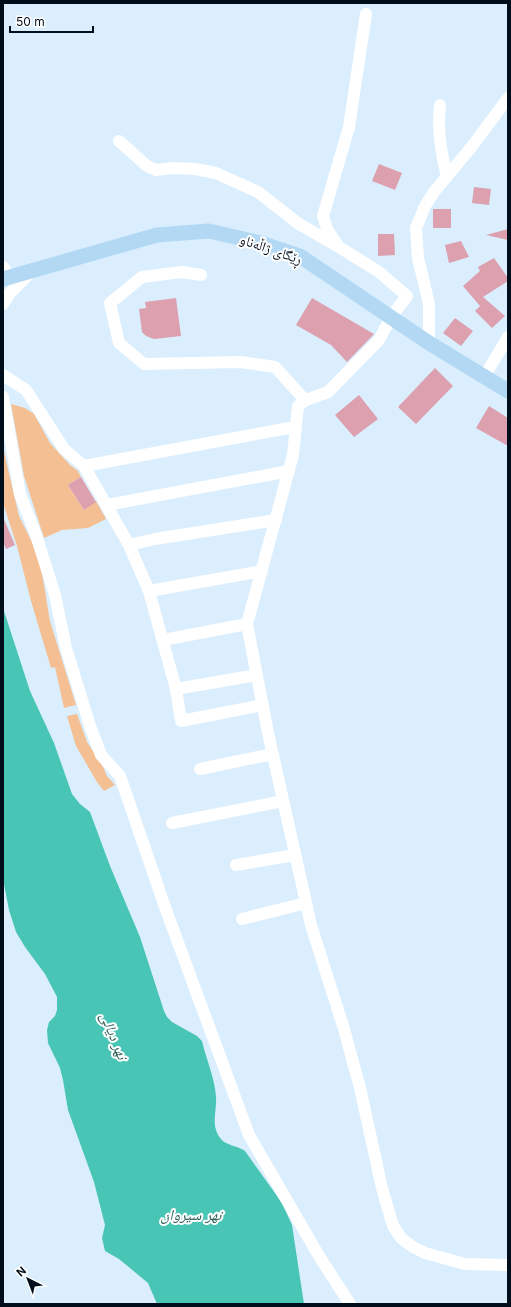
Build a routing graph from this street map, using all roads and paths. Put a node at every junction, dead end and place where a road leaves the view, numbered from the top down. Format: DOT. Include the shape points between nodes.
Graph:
graph roads {
  1 [pos="366,14"];
  2 [pos="508,98"];
  3 [pos="440,105"];
  4 [pos="119,141"];
  5 [pos="447,177"];
  6 [pos="339,246"];
  7 [pos="31,272"];
  8 [pos="5,274"];
  9 [pos="201,275"];
  10 [pos="3,304"];
  11 [pos="391,317"];
  12 [pos="508,337"];
  13 [pos="429,343"];
  14 [pos="3,375"];
  15 [pos="484,377"];
  16 [pos="508,392"];
  17 [pos="3,396"];
  18 [pos="305,400"];
  19 [pos="296,428"];
  20 [pos="84,466"];
  21 [pos="289,471"];
  22 [pos="107,505"];
  23 [pos="276,520"];
  24 [pos="129,545"];
  25 [pos="262,570"];
  26 [pos="149,591"];
  27 [pos="247,624"];
  28 [pos="163,640"];
  29 [pos="257,675"];
  30 [pos="176,689"];
  31 [pos="263,705"];
  32 [pos="272,754"];
  33 [pos="200,769"];
  34 [pos="283,802"];
  35 [pos="172,823"];
  36 [pos="295,855"];
  37 [pos="236,865"];
  38 [pos="306,903"];
  39 [pos="242,919"];
  40 [pos="508,1265"];
  41 [pos="350,1304"];
  1 -- 6 [label="street" via="349,127 323,216 327,229"];
  2 -- 5 [label="street"];
  3 -- 5 [label="street" via="441,151"];
  4 -- 6 [label="street" via="147,166 156,170 195,169 216,174 258,192 299,224"];
  5 -- 13 [label="street" via="425,206 416,228 418,258 429,304"];
  6 -- 11 [label="street" via="379,272 407,296"];
  7 -- 8 [label="main road, ڕێگای ژاڵەناو"];
  7 -- 10 [label="street"];
  7 -- 11 [label="main road, ڕێگای ژاڵەناو" via="156,235 210,231 261,243 300,256"];
  9 -- 18 [label="street" via="182,272 142,277 110,303 120,343 144,364 241,362 275,367"];
  11 -- 13 [label="main road, ڕێگای ژاڵەناو"];
  11 -- 18 [label="street" via="379,340 328,392"];
  12 -- 15 [label="street"];
  13 -- 15 [label="main road, ڕێگای ژاڵەناو"];
  14 -- 20 [label="street" via="26,390 64,449"];
  15 -- 16 [label="main road, ڕێگای ژاڵەناو"];
  17 -- 41 [label="street" via="20,494 55,595 66,648 92,733 101,755 120,776 166,910 249,1135"];
  18 -- 19 [label="street" via="298,406"];
  19 -- 20 [label="street"];
  19 -- 21 [label="street"];
  20 -- 22 [label="street"];
  21 -- 22 [label="street"];
  21 -- 23 [label="street"];
  22 -- 24 [label="street"];
  23 -- 24 [label="street"];
  23 -- 25 [label="street"];
  24 -- 26 [label="street"];
  25 -- 26 [label="street"];
  25 -- 27 [label="street"];
  26 -- 28 [label="street"];
  27 -- 28 [label="street"];
  27 -- 29 [label="street"];
  28 -- 30 [label="street"];
  29 -- 30 [label="street"];
  29 -- 31 [label="street"];
  30 -- 31 [label="street" via="181,721"];
  31 -- 32 [label="street"];
  32 -- 33 [label="street"];
  32 -- 34 [label="street"];
  34 -- 35 [label="street"];
  34 -- 36 [label="street"];
  36 -- 37 [label="street"];
  36 -- 38 [label="street"];
  38 -- 39 [label="street"];
  38 -- 40 [label="street" via="344,1028 393,1226 402,1239 425,1253 465,1264"];
}
